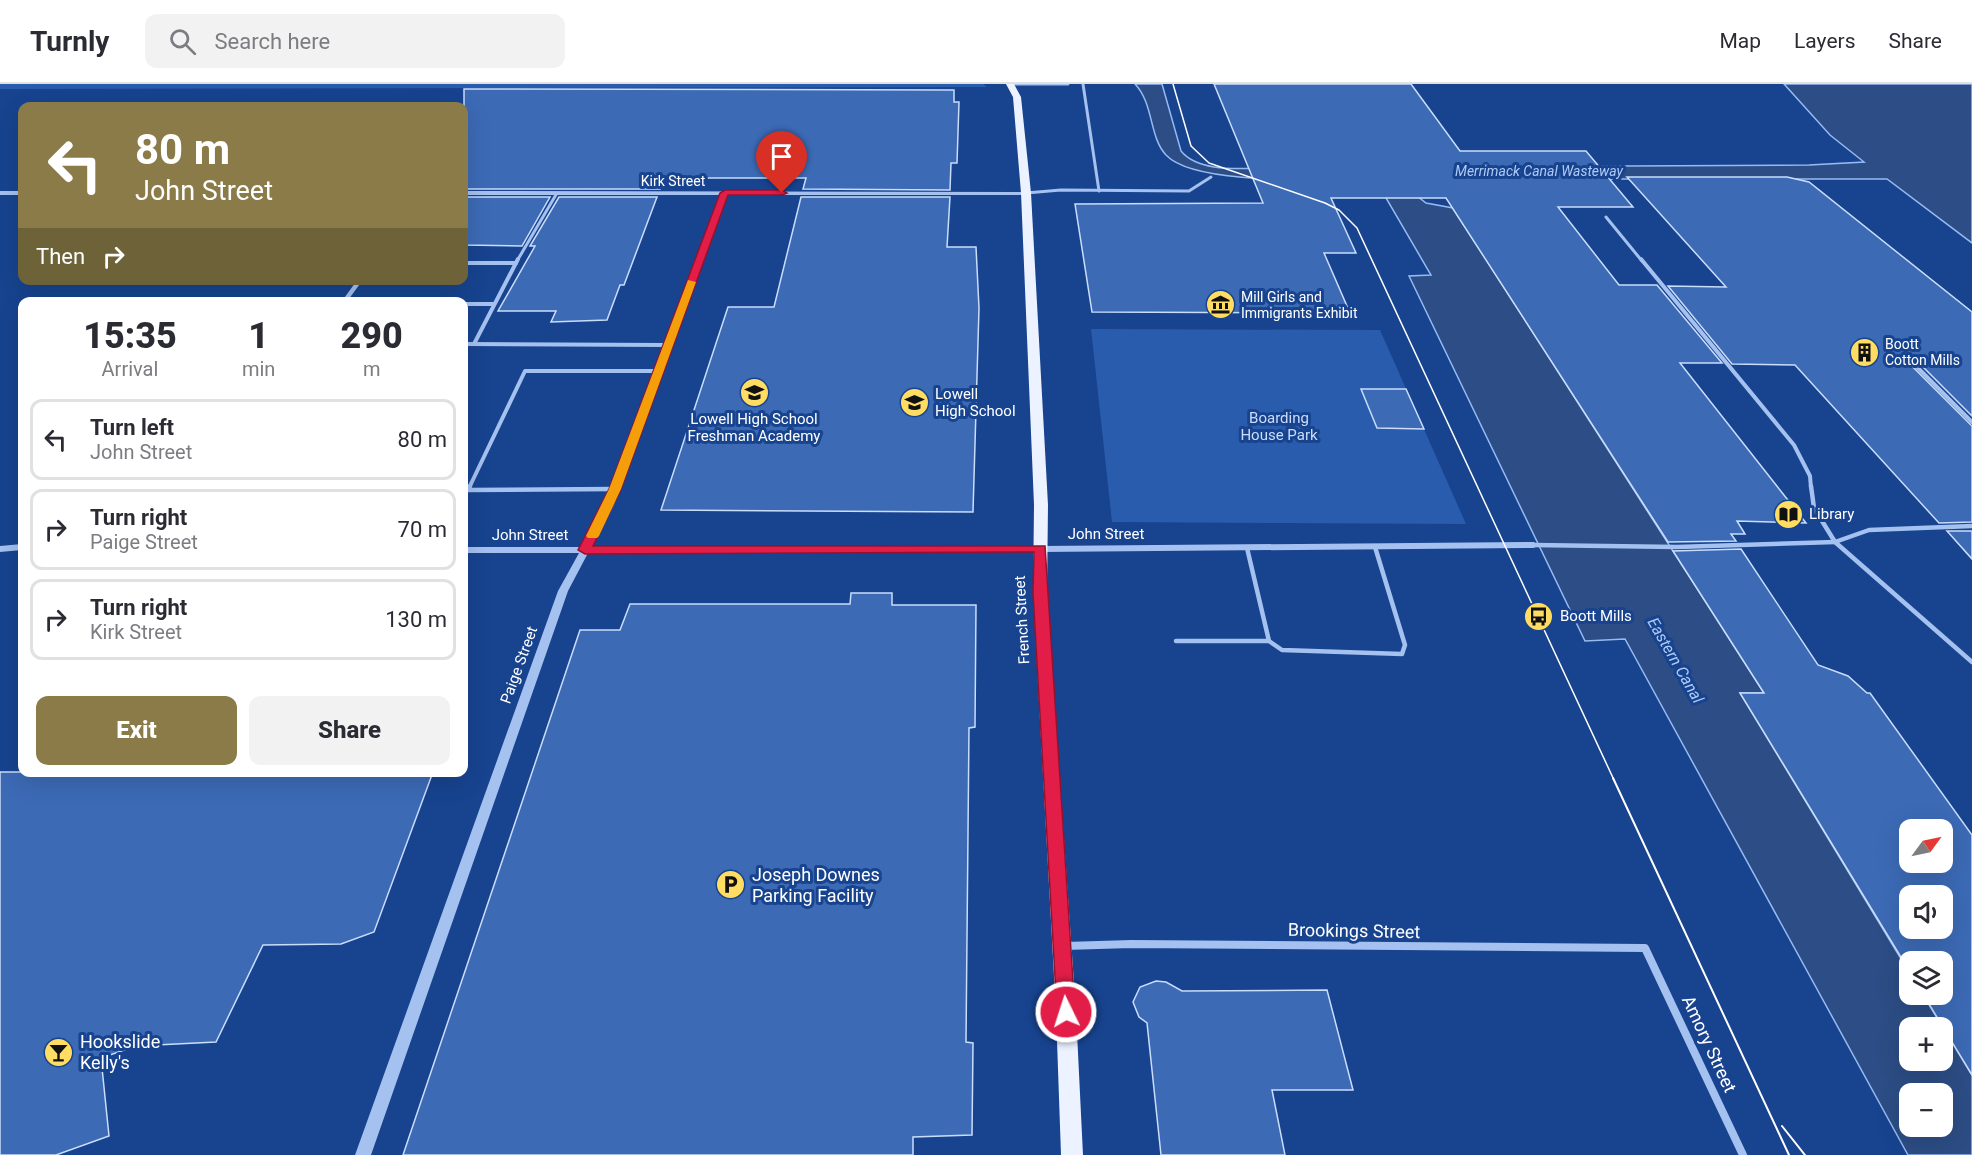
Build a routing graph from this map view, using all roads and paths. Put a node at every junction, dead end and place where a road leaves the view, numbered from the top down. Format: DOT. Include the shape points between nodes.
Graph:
graph roads {
  1 [pos="1011,84"];
  2 [pos="1068,84"];
  3 [pos="1083,84"];
  4 [pos="1211,177"];
  5 [pos="1099,190"];
  6 [pos="0,193"];
  7 [pos="18,193"];
  8 [pos="468,193"];
  9 [pos="557,193"];
  10 [pos="725,193"];
  11 [pos="1026,193"];
  12 [pos="1606,217"];
  13 [pos="468,263"];
  14 [pos="516,263"];
  15 [pos="468,304"];
  16 [pos="494,304"];
  17 [pos="468,344"];
  18 [pos="474,344"];
  19 [pos="668,345"];
  20 [pos="1915,365"];
  21 [pos="659,371"];
  22 [pos="1972,422"];
  23 [pos="615,489"];
  24 [pos="1972,526"];
  25 [pos="1835,542"];
  26 [pos="1533,545"];
  27 [pos="1375,546"];
  28 [pos="18,548"];
  29 [pos="1247,548"];
  30 [pos="0,549"];
  31 [pos="1040,549"];
  32 [pos="468,550"];
  33 [pos="585,550"];
  34 [pos="1176,641"];
  35 [pos="1269,641"];
  36 [pos="1972,663"];
  37 [pos="1062,946"];
  38 [pos="1646,948"];
  39 [pos="363,1155"];
  40 [pos="1072,1155"];
  41 [pos="1743,1155"];
  1 -- 2 [label="lane"];
  1 -- 11 [label="main road, French Street" via="1017,97"];
  3 -- 5 [label="lane"];
  4 -- 5 [label="lane" via="1189,191"];
  5 -- 11 [label="lane"];
  6 -- 7 [label="street"];
  8 -- 9 [label="street, Kirk Street"];
  9 -- 10 [label="street, Kirk Street"];
  9 -- 14 [label="lane"];
  10 -- 11 [label="street, Kirk Street"];
  10 -- 19 [label="street, Paige Street"];
  11 -- 31 [label="main road, French Street"];
  12 -- 25 [label="lane" via="1794,445 1810,476 1814,508"];
  13 -- 14 [label="lane"];
  14 -- 16 [label="lane"];
  15 -- 16 [label="lane"];
  16 -- 18 [label="lane"];
  17 -- 18 [label="lane"];
  18 -- 19 [label="lane"];
  19 -- 21 [label="street, Paige Street"];
  20 -- 22 [label="lane"];
  21 -- 23 [label="street, Paige Street"];
  21 -- 23 [label="lane" via="525,371 468,490"];
  23 -- 33 [label="street, Paige Street"];
  24 -- 25 [label="lane" via="1869,531"];
  25 -- 26 [label="lane" via="1677,547"];
  25 -- 36 [label="lane"];
  26 -- 27 [label="street, John Street"];
  27 -- 29 [label="street, John Street"];
  27 -- 35 [label="lane" via="1406,645 1402,654 1282,650"];
  28 -- 30 [label="street"];
  29 -- 31 [label="street, John Street"];
  29 -- 35 [label="lane"];
  31 -- 33 [label="street, John Street"];
  31 -- 37 [label="main road, French Street"];
  32 -- 33 [label="street, John Street"];
  33 -- 39 [label="street, Paige Street" via="563,591"];
  34 -- 35 [label="lane"];
  37 -- 38 [label="street, Brookings Street"];
  37 -- 40 [label="main road, French Street"];
  38 -- 41 [label="street, Amory Street"];
}
